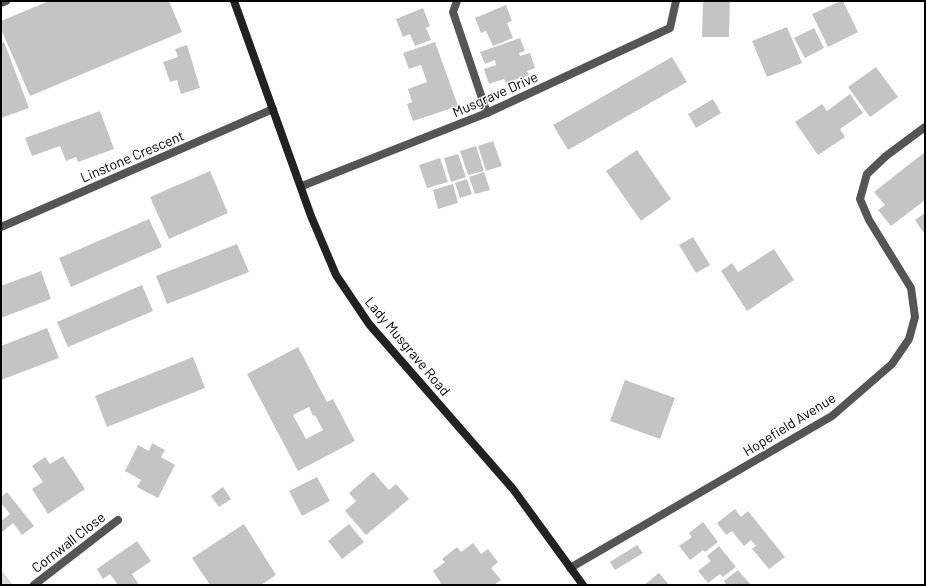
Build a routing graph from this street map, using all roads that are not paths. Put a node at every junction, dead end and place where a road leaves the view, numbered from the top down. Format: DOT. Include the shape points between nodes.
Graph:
graph roads {
  1 [pos="6,1"];
  2 [pos="234,1"];
  3 [pos="457,1"];
  4 [pos="676,1"];
  5 [pos="1,3"];
  6 [pos="273,109"];
  7 [pos="486,113"];
  8 [pos="925,127"];
  9 [pos="302,186"];
  10 [pos="1,227"];
  11 [pos="118,520"];
  12 [pos="570,568"];
  13 [pos="34,585"];
  14 [pos="583,585"];
  1 -- 5 [label="street"];
  2 -- 6 [label="main road, Lady Musgrave Road"];
  3 -- 7 [label="street" via="453,12"];
  4 -- 7 [label="street, Musgrave Drive" via="670,28"];
  6 -- 9 [label="main road, Lady Musgrave Road"];
  6 -- 10 [label="street, Linstone Crescent"];
  7 -- 9 [label="street, Musgrave Drive"];
  8 -- 12 [label="street, Hopefield Avenue" via="886,156 867,174 860,199 869,220 911,288 915,318 909,339 892,364 832,416"];
  9 -- 12 [label="main road, Lady Musgrave Road" via="311,216 336,275 369,324 513,489"];
  11 -- 13 [label="street, Cornwall Close"];
  12 -- 14 [label="main road, Lady Musgrave Road"];
}
